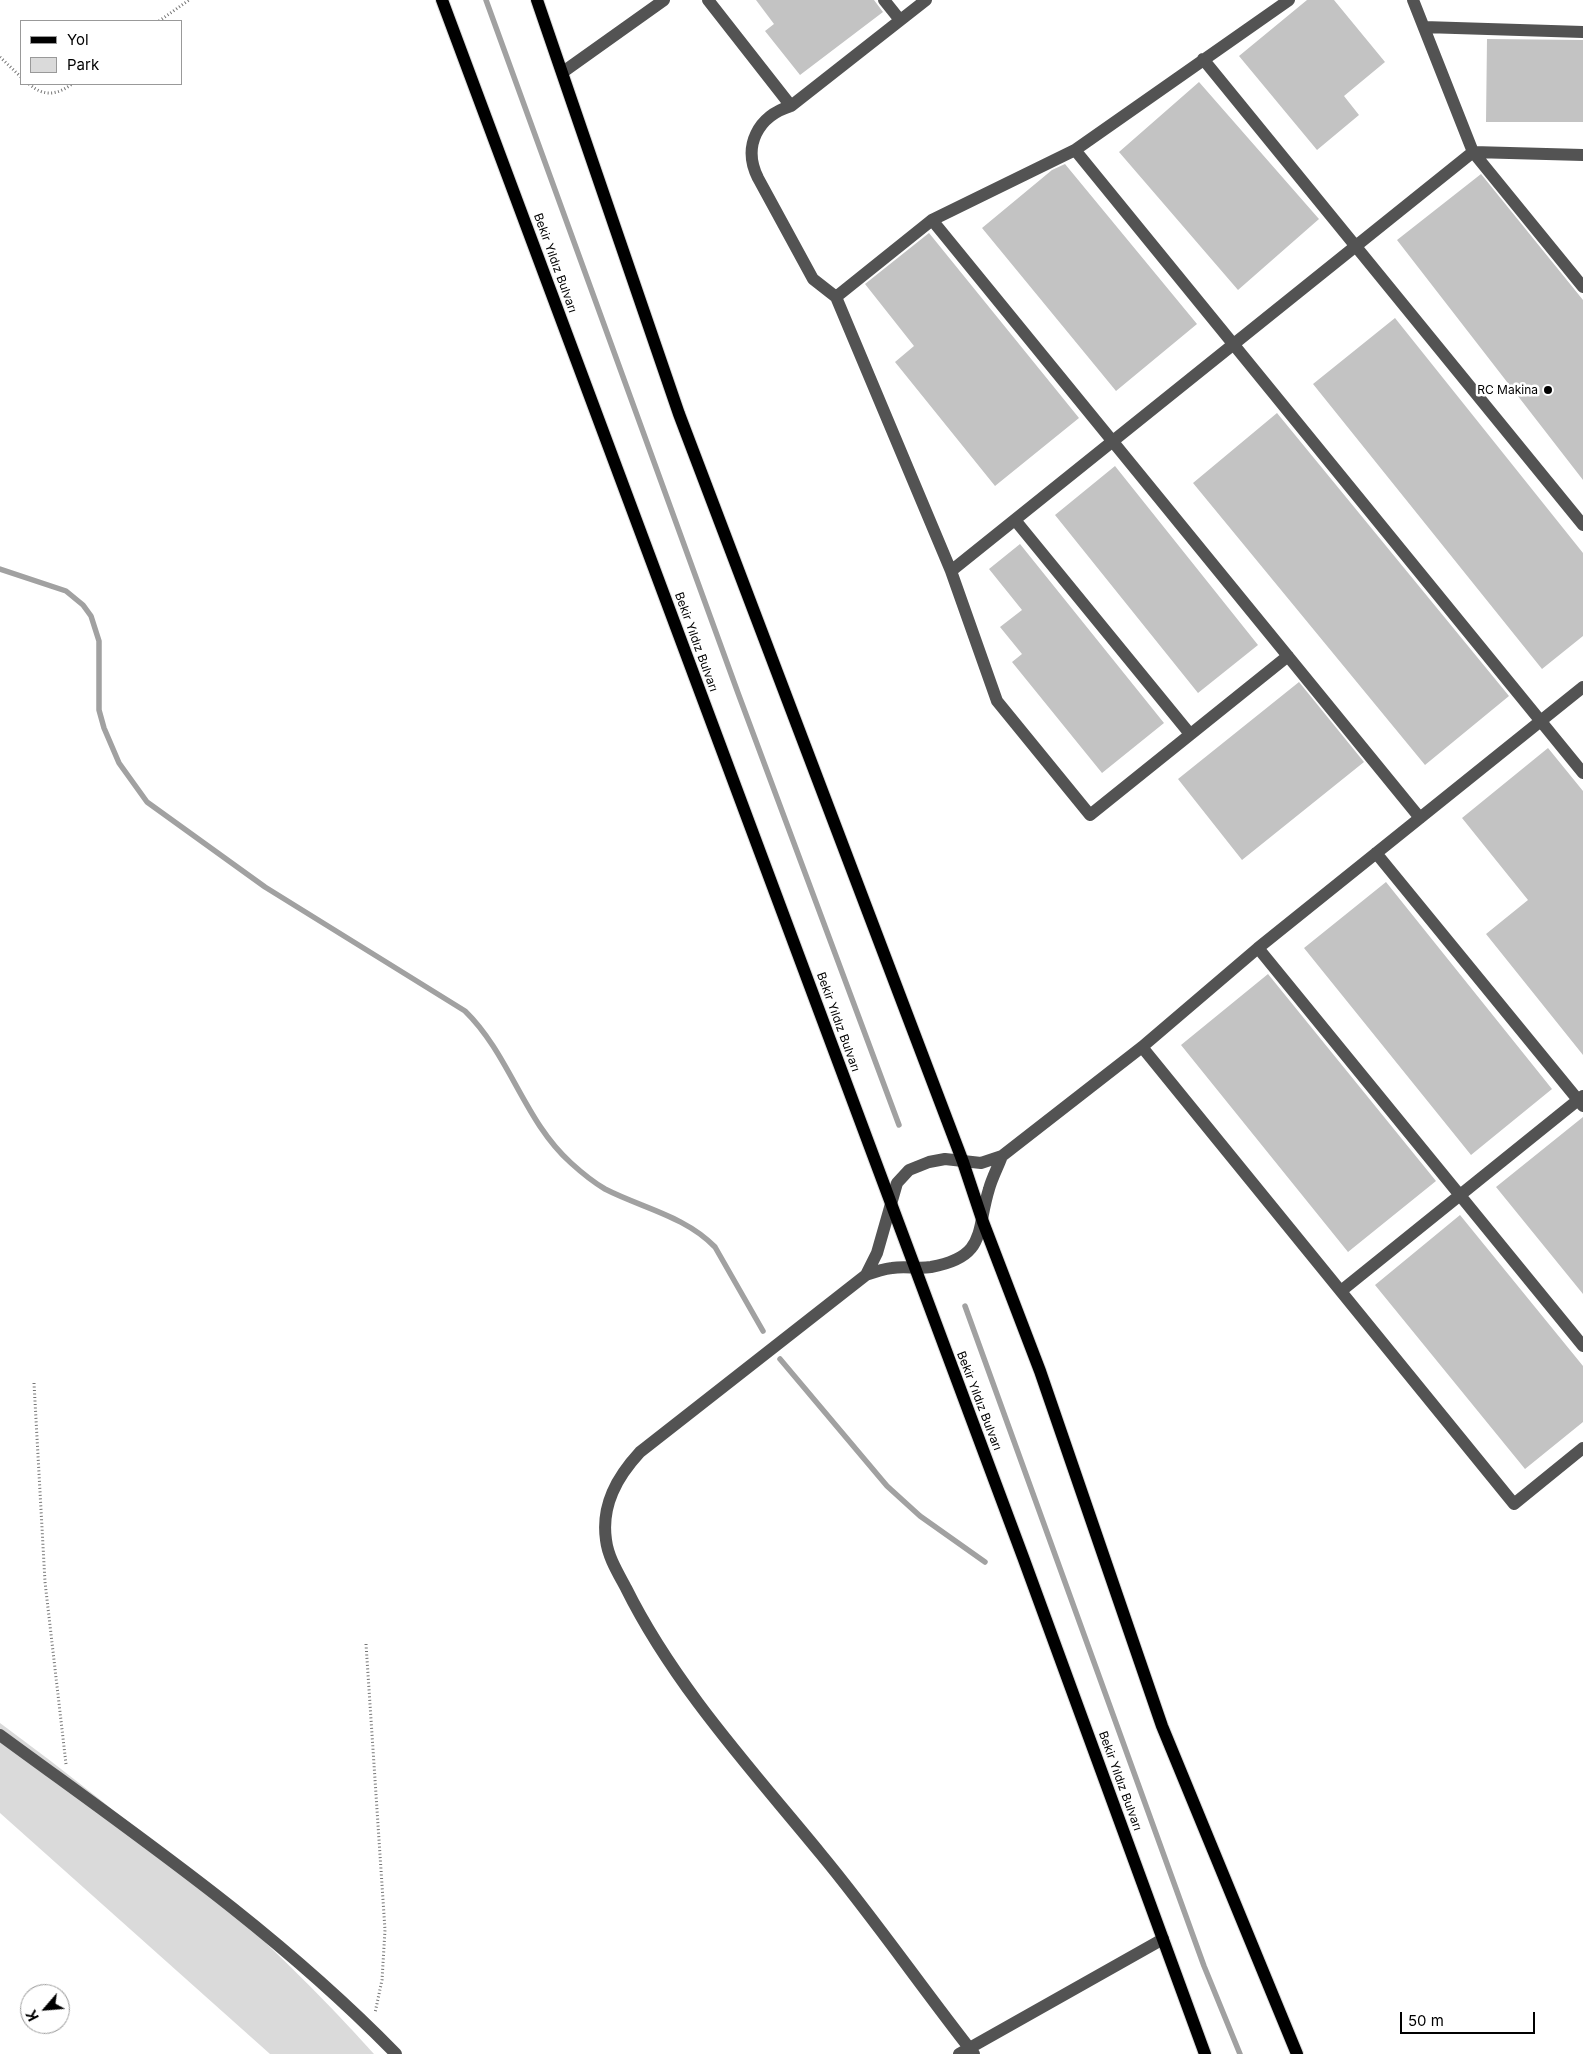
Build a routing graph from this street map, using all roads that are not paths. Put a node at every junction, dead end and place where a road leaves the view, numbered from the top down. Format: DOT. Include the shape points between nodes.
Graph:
graph roads {
  1 [pos="442,0"];
  2 [pos="537,0"];
  3 [pos="664,0"];
  4 [pos="708,0"];
  5 [pos="884,0"];
  6 [pos="926,0"];
  7 [pos="1288,0"];
  8 [pos="1413,0"];
  9 [pos="900,20"];
  10 [pos="1424,27"];
  11 [pos="1583,32"];
  12 [pos="1202,59"];
  13 [pos="563,72"];
  14 [pos="791,106"];
  15 [pos="1075,150"];
  16 [pos="1473,152"];
  17 [pos="1583,155"];
  18 [pos="932,220"];
  19 [pos="1355,246"];
  20 [pos="1581,282"];
  21 [pos="836,296"];
  22 [pos="1233,344"];
  23 [pos="1113,441"];
  24 [pos="1015,520"];
  25 [pos="1583,525"];
  26 [pos="951,571"];
  27 [pos="1288,656"];
  28 [pos="1583,687"];
  29 [pos="1541,722"];
  30 [pos="1190,734"];
  31 [pos="1583,773"];
  32 [pos="1420,818"];
  33 [pos="1376,853"];
  34 [pos="1258,948"];
  35 [pos="1142,1047"];
  36 [pos="1581,1101"];
  37 [pos="1002,1156"];
  38 [pos="963,1162"];
  39 [pos="1460,1195"];
  40 [pos="891,1203"];
  41 [pos="984,1222"];
  42 [pos="915,1269"];
  43 [pos="866,1275"];
  44 [pos="1340,1291"];
  45 [pos="1583,1346"];
  46 [pos="1583,1448"];
  47 [pos="0,1735"];
  48 [pos="1163,1939"];
  49 [pos="967,2052"];
  50 [pos="396,2054"];
  51 [pos="1205,2054"];
  52 [pos="1297,2054"];
  1 -- 40 [label="main road, Bekir Yıldız Bulvarı"];
  2 -- 13 [label="main road"];
  3 -- 13 [label="street"];
  4 -- 14 [label="street"];
  5 -- 9 [label="street"];
  6 -- 9 [label="street"];
  7 -- 12 [label="street"];
  8 -- 10 [label="street"];
  9 -- 14 [label="street"];
  10 -- 11 [label="street"];
  10 -- 16 [label="street"];
  12 -- 15 [label="street"];
  12 -- 19 [label="street"];
  13 -- 38 [label="main road" via="679,414"];
  14 -- 21 [label="street" via="762,122 752,142 752,162 814,279"];
  15 -- 18 [label="street"];
  15 -- 22 [label="street"];
  16 -- 17 [label="street"];
  16 -- 19 [label="street"];
  16 -- 20 [label="street"];
  18 -- 21 [label="street"];
  18 -- 23 [label="street"];
  19 -- 22 [label="street"];
  19 -- 25 [label="street"];
  21 -- 26 [label="street"];
  22 -- 23 [label="street"];
  22 -- 29 [label="street"];
  23 -- 24 [label="street"];
  23 -- 27 [label="street"];
  24 -- 26 [label="street"];
  24 -- 30 [label="street"];
  26 -- 30 [label="street" via="997,701 1090,815"];
  27 -- 30 [label="street"];
  27 -- 32 [label="street"];
  28 -- 29 [label="street"];
  29 -- 31 [label="street"];
  29 -- 32 [label="street"];
  32 -- 33 [label="street"];
  33 -- 34 [label="street"];
  33 -- 36 [label="street"];
  34 -- 35 [label="street"];
  34 -- 39 [label="street"];
  35 -- 37 [label="street"];
  35 -- 44 [label="street"];
  36 -- 39 [label="street"];
  37 -- 38 [label="street" via="981,1162"];
  37 -- 41 [label="street" via="989,1189"];
  38 -- 40 [label="street" via="945,1159 909,1170 897,1183"];
  38 -- 41 [label="main road"];
  39 -- 44 [label="street"];
  39 -- 45 [label="street"];
  40 -- 42 [label="main road, Bekir Yıldız Bulvarı"];
  40 -- 43 [label="street" via="877,1253"];
  41 -- 42 [label="street" via="975,1243 964,1255"];
  41 -- 52 [label="main road" via="1040,1371 1162,1726"];
  42 -- 43 [label="street" via="893,1267"];
  42 -- 48 [label="main road, Bekir Yıldız Bulvarı"];
  43 -- 49 [label="street" via="640,1452 621,1476 609,1500 604,1528 609,1555 641,1618 676,1670 752,1771 887,1936"];
  44 -- 46 [label="street" via="1514,1504"];
  47 -- 50 [label="street" via="235,1908 324,1984"];
  48 -- 49 [label="street"];
  48 -- 51 [label="main road, Bekir Yıldız Bulvarı"];
}
